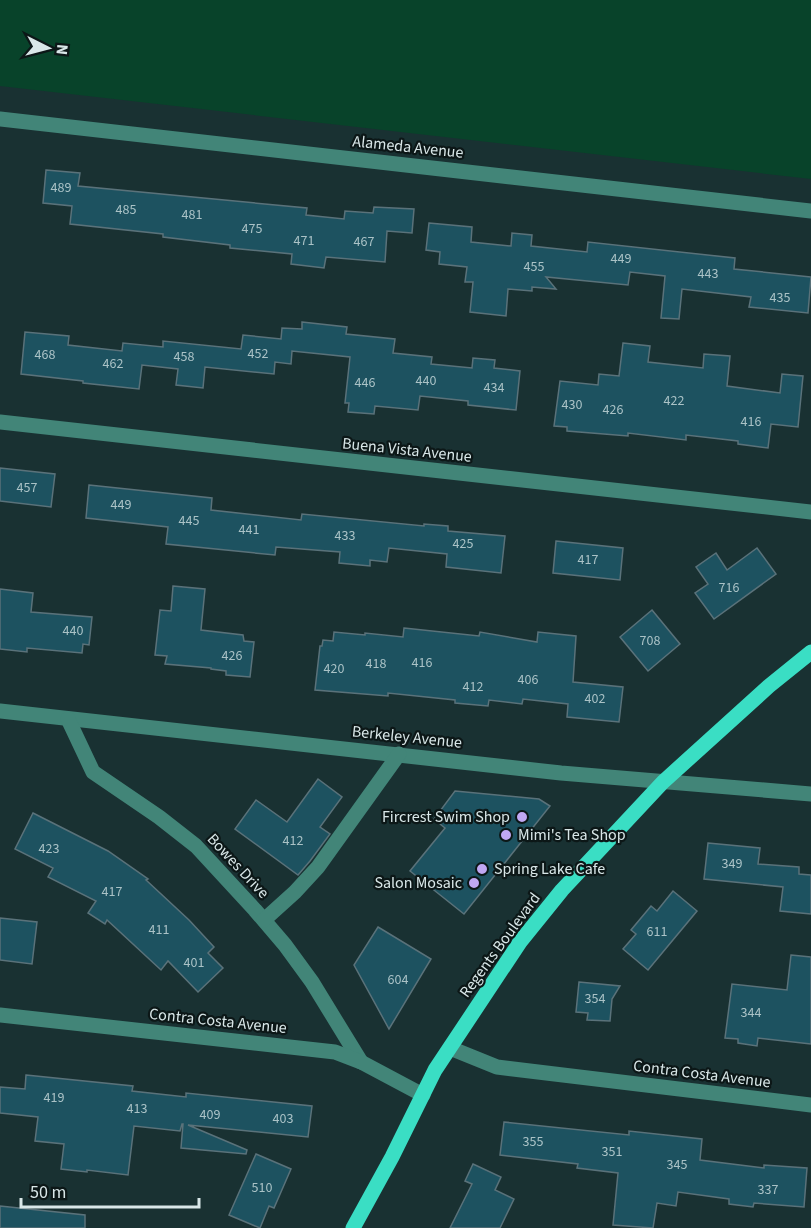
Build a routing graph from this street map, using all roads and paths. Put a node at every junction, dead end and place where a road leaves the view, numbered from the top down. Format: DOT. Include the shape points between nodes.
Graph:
graph roads {
  1 [pos="0,119"];
  2 [pos="811,211"];
  3 [pos="0,422"];
  4 [pos="811,512"];
  5 [pos="811,652"];
  6 [pos="0,711"];
  7 [pos="68,719"];
  8 [pos="399,754"];
  9 [pos="663,782"];
  10 [pos="811,794"];
  11 [pos="264,920"];
  12 [pos="0,1015"];
  13 [pos="450,1048"];
  14 [pos="361,1062"];
  15 [pos="423,1095"];
  16 [pos="811,1105"];
  17 [pos="353,1228"];
  1 -- 2 [label="street, Alameda Avenue"];
  3 -- 4 [label="street, Buena Vista Avenue"];
  5 -- 9 [label="main road, Regents Boulevard"];
  6 -- 7 [label="street, Berkeley Avenue"];
  7 -- 8 [label="street, Berkeley Avenue"];
  7 -- 11 [label="street, Bowes Drive" via="93,772 196,846"];
  8 -- 9 [label="street, Berkeley Avenue"];
  8 -- 11 [label="street" via="318,867"];
  9 -- 10 [label="street, Berkeley Avenue"];
  9 -- 13 [label="main road, Regents Boulevard" via="562,890 520,942"];
  11 -- 14 [label="street, Bowes Drive" via="312,982"];
  12 -- 14 [label="street, Contra Costa Avenue" via="335,1052"];
  13 -- 15 [label="main road, Regents Boulevard"];
  13 -- 16 [label="street, Contra Costa Avenue" via="497,1067"];
  14 -- 15 [label="street, Contra Costa Avenue"];
  15 -- 17 [label="main road, Regents Boulevard"];
}
